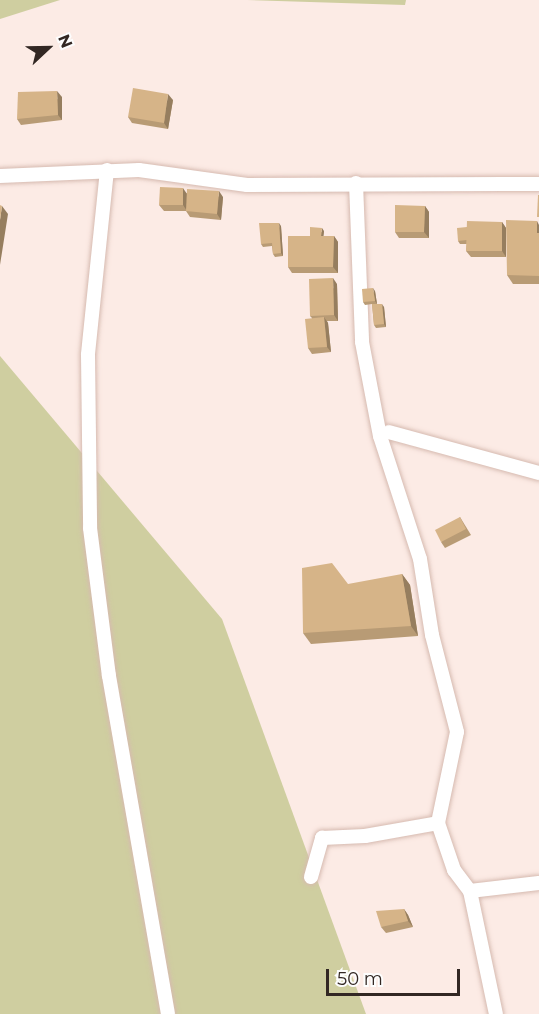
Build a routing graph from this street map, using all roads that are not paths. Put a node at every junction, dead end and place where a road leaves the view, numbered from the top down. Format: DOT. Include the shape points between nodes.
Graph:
graph roads {
  1 [pos="107,170"];
  2 [pos="0,176"];
  3 [pos="356,183"];
  4 [pos="539,184"];
  5 [pos="389,432"];
  6 [pos="539,473"];
  7 [pos="438,823"];
  8 [pos="310,877"];
  9 [pos="539,884"];
  10 [pos="470,891"];
  11 [pos="168,1014"];
  12 [pos="496,1014"];
  1 -- 2 [label="street"];
  1 -- 3 [label="street" via="138,170 247,185"];
  1 -- 11 [label="street" via="88,355 90,528 109,676"];
  3 -- 4 [label="street"];
  3 -- 7 [label="street" via="362,342 380,436 420,559 432,634 457,732"];
  5 -- 6 [label="street"];
  7 -- 8 [label="street" via="365,836 322,838"];
  7 -- 10 [label="street" via="454,870"];
  9 -- 10 [label="street"];
  10 -- 12 [label="street"];
}
